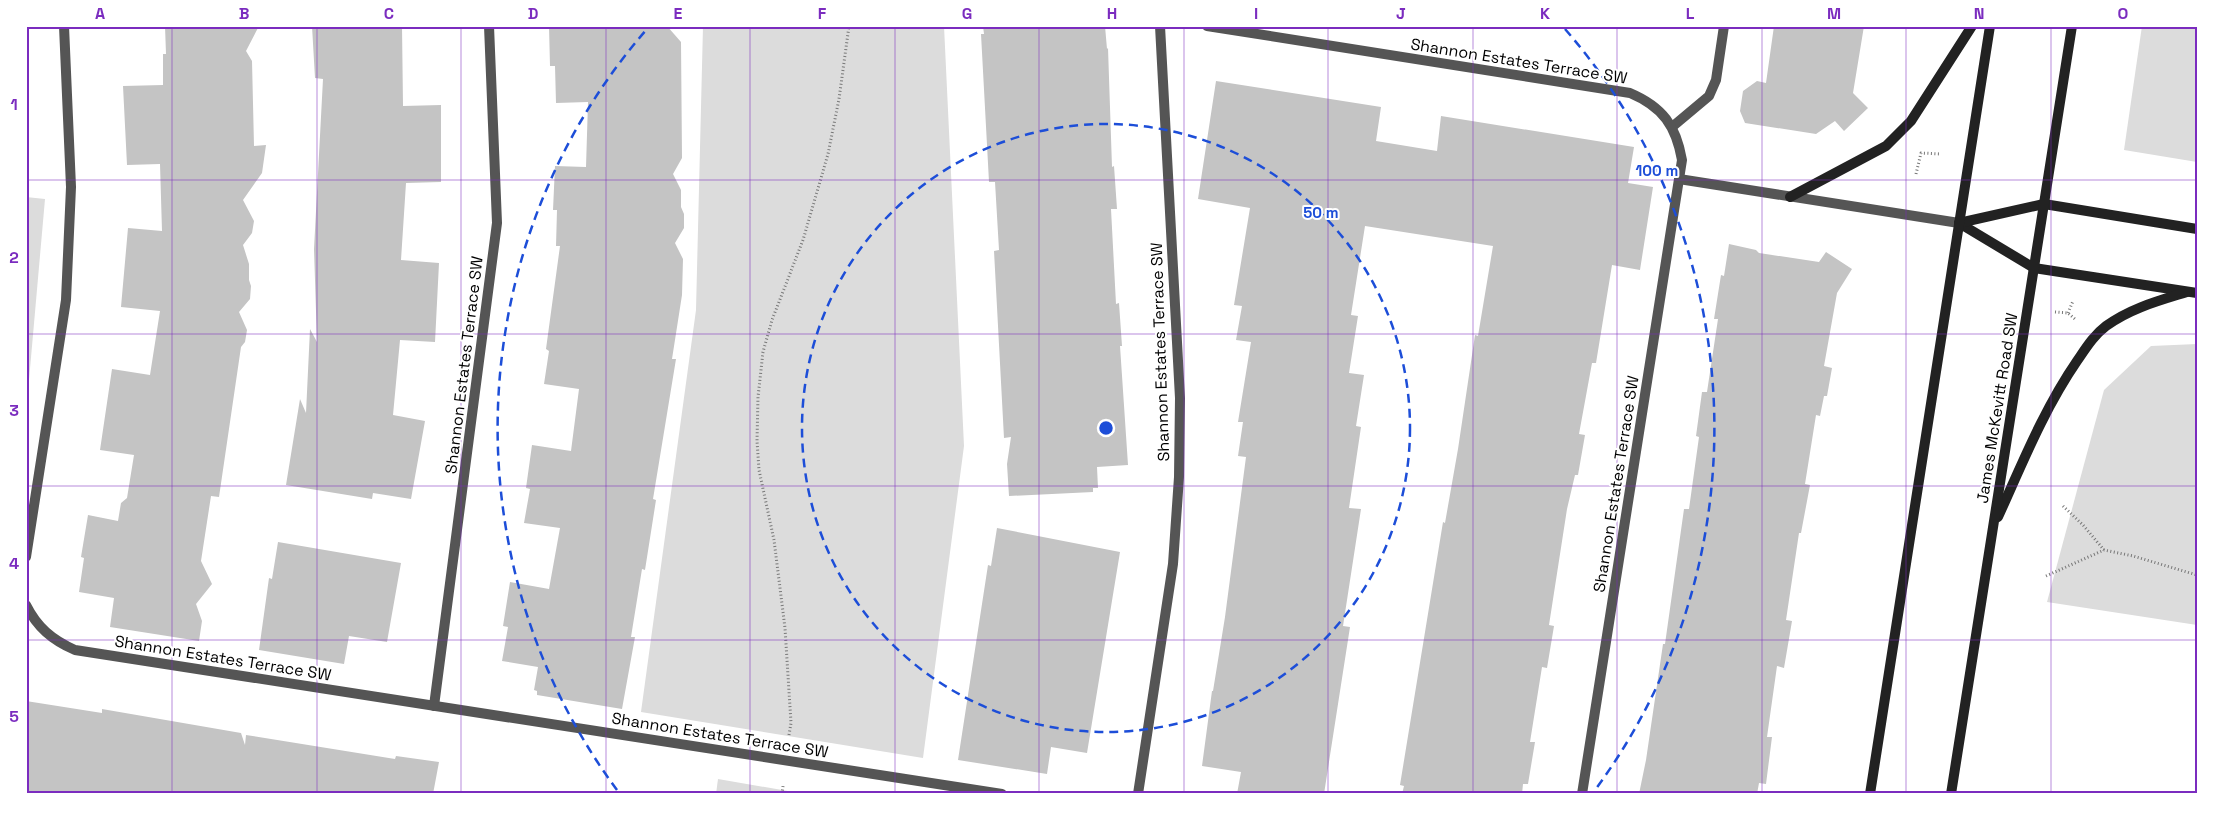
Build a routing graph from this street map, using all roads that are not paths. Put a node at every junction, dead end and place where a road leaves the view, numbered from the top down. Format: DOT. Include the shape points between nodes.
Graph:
graph roads {
  1 [pos="64,26"];
  2 [pos="489,26"];
  3 [pos="1160,26"];
  4 [pos="1207,26"];
  5 [pos="1724,26"];
  6 [pos="1972,26"];
  7 [pos="1990,26"];
  8 [pos="2072,26"];
  9 [pos="1672,127"];
  10 [pos="1679,179"];
  11 [pos="1790,197"];
  12 [pos="2044,204"];
  13 [pos="1959,223"];
  14 [pos="2197,229"];
  15 [pos="2034,268"];
  16 [pos="2192,293"];
  17 [pos="1993,529"];
  18 [pos="26,557"];
  19 [pos="26,605"];
  20 [pos="434,706"];
  21 [pos="1002,794"];
  22 [pos="1138,794"];
  23 [pos="1582,794"];
  24 [pos="1870,794"];
  25 [pos="1951,794"];
  1 -- 18 [label="street" via="71,187 66,300"];
  2 -- 20 [label="street, Shannon Estates Terrace SW" via="497,223"];
  3 -- 22 [label="street, Shannon Estates Terrace SW" via="1180,398 1180,477 1171,580"];
  4 -- 9 [label="street, Shannon Estates Terrace SW" via="1630,93 1646,99 1662,112"];
  5 -- 9 [label="street" via="1716,80 1709,96"];
  6 -- 11 [label="main road" via="1911,122 1886,146"];
  7 -- 13 [label="main road"];
  8 -- 12 [label="main road, James McKevitt Road SW"];
  9 -- 10 [label="street, Shannon Estates Terrace SW" via="1682,160"];
  10 -- 11 [label="street"];
  10 -- 23 [label="street, Shannon Estates Terrace SW"];
  11 -- 13 [label="street"];
  12 -- 13 [label="main road"];
  12 -- 14 [label="main road"];
  12 -- 15 [label="main road, James McKevitt Road SW"];
  13 -- 15 [label="main road"];
  13 -- 24 [label="main road"];
  15 -- 16 [label="main road"];
  15 -- 17 [label="main road, James McKevitt Road SW"];
  16 -- 17 [label="main road" via="2136,308 2094,337 2066,377 2039,427"];
  17 -- 25 [label="main road, James McKevitt Road SW"];
  19 -- 20 [label="street, Shannon Estates Terrace SW" via="45,633 75,650"];
  20 -- 21 [label="street, Shannon Estates Terrace SW"];
}
